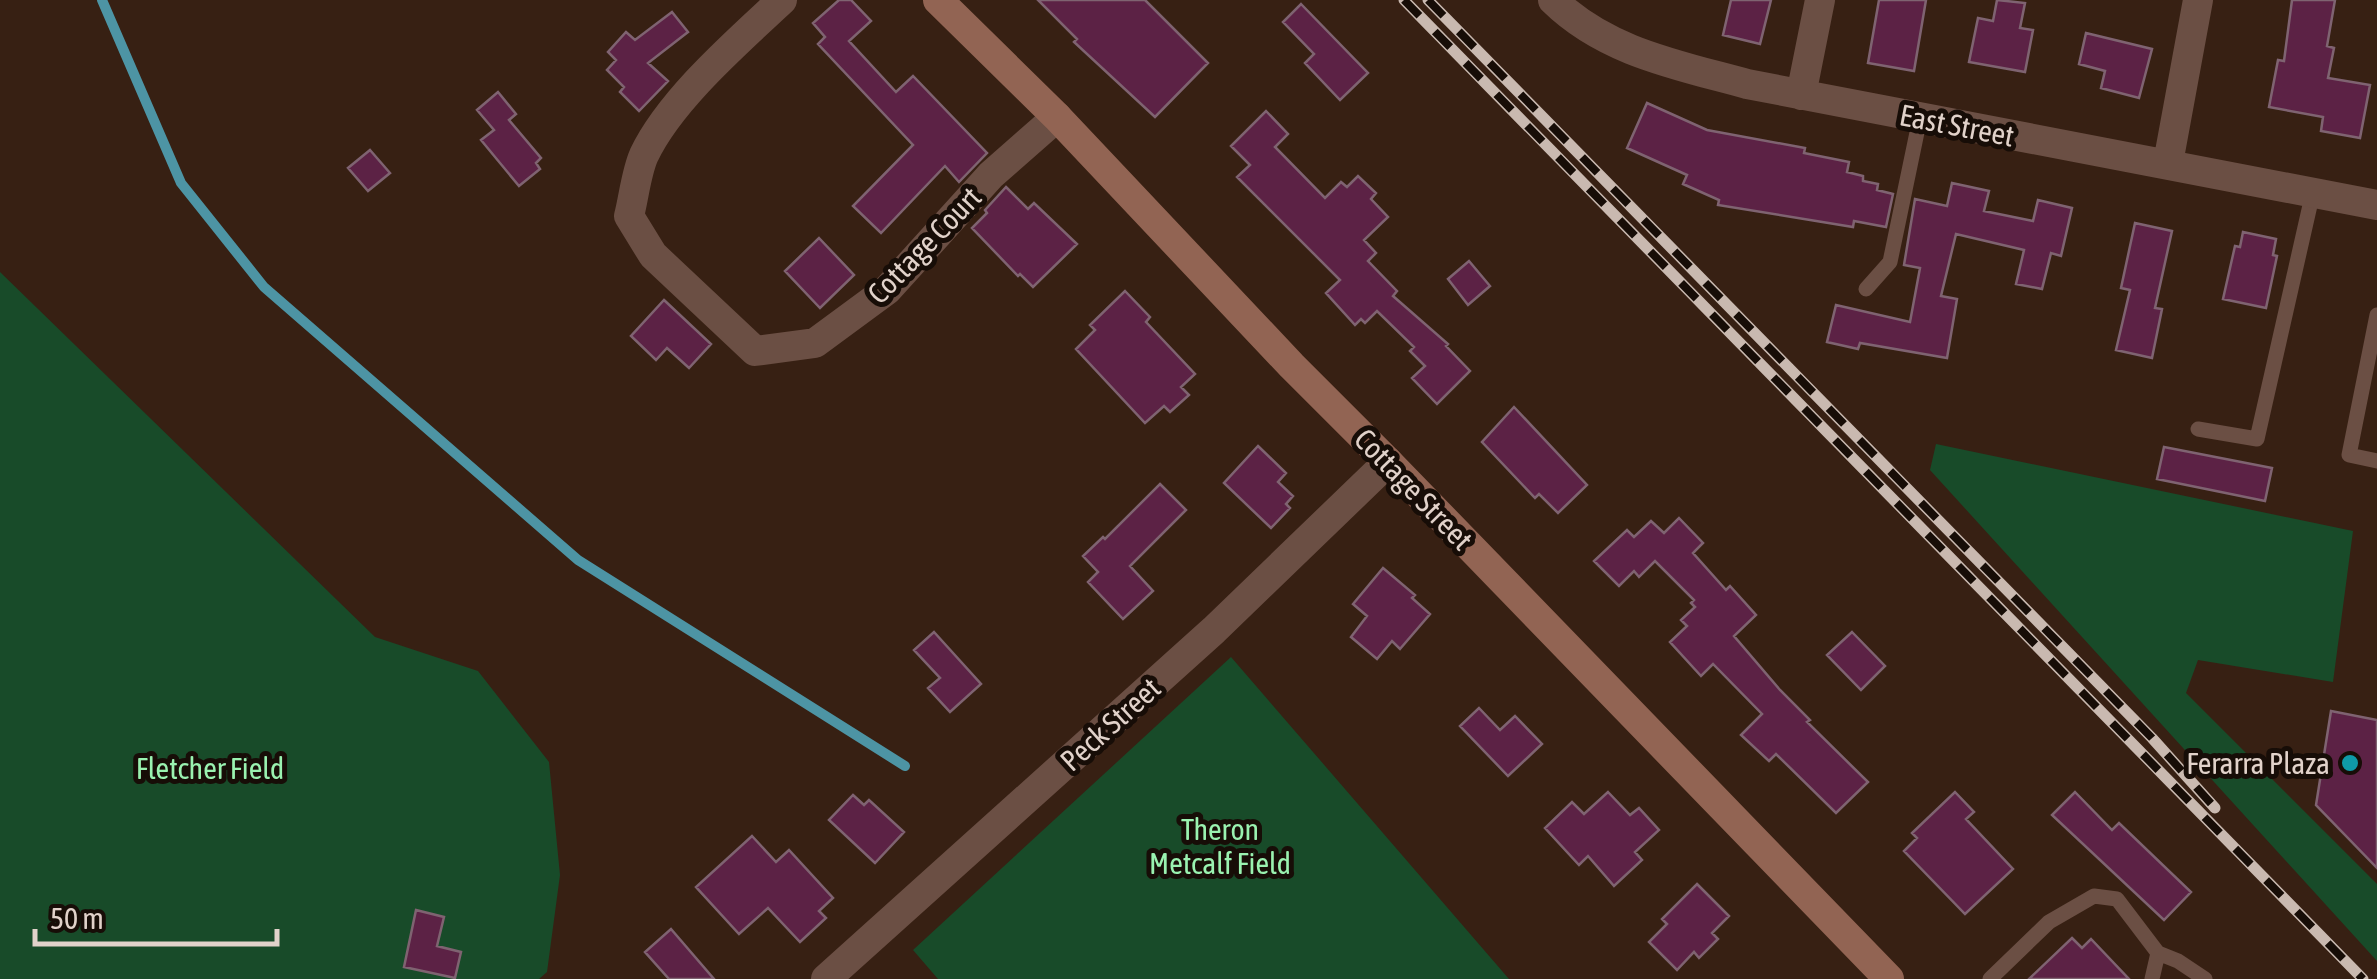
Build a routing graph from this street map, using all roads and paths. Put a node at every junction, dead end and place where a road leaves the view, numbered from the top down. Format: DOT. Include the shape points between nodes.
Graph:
graph roads {
  1 [pos="782,0"];
  2 [pos="938,0"];
  3 [pos="1553,0"];
  4 [pos="1820,0"];
  5 [pos="2198,0"];
  6 [pos="1801,95"];
  7 [pos="1057,117"];
  8 [pos="1920,118"];
  9 [pos="2168,163"];
  10 [pos="2312,192"];
  11 [pos="2377,205"];
  12 [pos="1866,289"];
  13 [pos="2377,315"];
  14 [pos="2198,430"];
  15 [pos="2377,461"];
  16 [pos="1388,462"];
  17 [pos="2158,953"];
  18 [pos="826,979"];
  19 [pos="1889,979"];
  20 [pos="1990,979"];
  21 [pos="2152,979"];
  22 [pos="2206,979"];
  1 -- 7 [label="street, Cottage Court" via="668,116 642,158 629,216 653,255 755,351 816,343 887,290 990,174"];
  2 -- 7 [label="street, Cottage Street"];
  3 -- 6 [label="street, East Street" via="1599,36 1648,58"];
  4 -- 6 [label="street"];
  5 -- 9 [label="street"];
  6 -- 8 [label="street, East Street"];
  7 -- 16 [label="street, Cottage Street"];
  8 -- 9 [label="street, East Street"];
  8 -- 12 [label="lane" via="1890,262"];
  9 -- 10 [label="street, East Street"];
  10 -- 11 [label="street, East Street"];
  10 -- 14 [label="lane" via="2258,439"];
  13 -- 15 [label="lane" via="2348,456"];
  16 -- 18 [label="street, Peck Street" via="1214,630"];
  16 -- 19 [label="street, Cottage Street"];
  17 -- 20 [label="lane" via="2116,899 2094,896 2049,922"];
  17 -- 21 [label="lane"];
  17 -- 22 [label="lane"];
}
